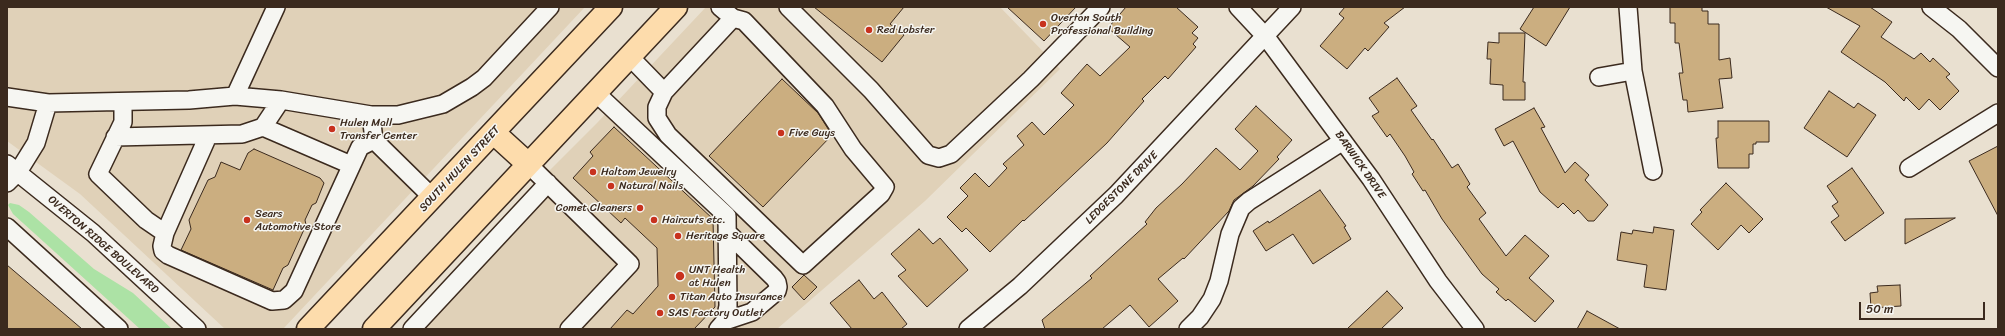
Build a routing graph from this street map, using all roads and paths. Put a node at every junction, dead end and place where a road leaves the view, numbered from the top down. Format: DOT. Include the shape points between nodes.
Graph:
graph roads {
  1 [pos="276,7"];
  2 [pos="550,7"];
  3 [pos="611,7"];
  4 [pos="676,7"];
  5 [pos="720,7"];
  6 [pos="789,7"];
  7 [pos="1101,7"];
  8 [pos="1238,7"];
  9 [pos="1292,7"];
  10 [pos="1628,7"];
  11 [pos="1931,7"];
  12 [pos="733,18"];
  13 [pos="1266,37"];
  14 [pos="630,57"];
  15 [pos="1998,68"];
  16 [pos="1633,71"];
  17 [pos="1599,77"];
  18 [pos="664,92"];
  19 [pos="596,93"];
  20 [pos="235,96"];
  21 [pos="7,97"];
  22 [pos="281,100"];
  23 [pos="123,102"];
  24 [pos="48,103"];
  25 [pos="1998,113"];
  26 [pos="371,115"];
  27 [pos="263,127"];
  28 [pos="494,133"];
  29 [pos="208,136"];
  30 [pos="115,138"];
  31 [pos="374,140"];
  32 [pos="1343,141"];
  33 [pos="528,164"];
  34 [pos="351,165"];
  35 [pos="1910,168"];
  36 [pos="1653,171"];
  37 [pos="11,173"];
  38 [pos="548,183"];
  39 [pos="434,198"];
  40 [pos="7,227"];
  41 [pos="727,232"];
  42 [pos="165,233"];
  43 [pos="459,237"];
  44 [pos="480,256"];
  45 [pos="722,325"];
  46 [pos="1472,328"];
  47 [pos="120,329"];
  48 [pos="196,329"];
  49 [pos="308,329"];
  50 [pos="374,329"];
  51 [pos="412,329"];
  52 [pos="569,329"];
  53 [pos="968,329"];
  54 [pos="1188,329"];
  1 -- 20 [label="street"];
  2 -- 26 [label="street" via="484,78 459,96 419,111 398,115"];
  3 -- 28 [label="main road, SOUTH HULEN STREET"];
  4 -- 14 [label="main road"];
  5 -- 12 [label="street"];
  6 -- 7 [label="street" via="871,90 928,155 939,158 951,154"];
  8 -- 13 [label="street, BARWICK DRIVE"];
  9 -- 13 [label="street, LEDGESTONE DRIVE"];
  10 -- 16 [label="street"];
  11 -- 15 [label="street" via="1959,29"];
  12 -- 18 [label="street"];
  12 -- 18 [label="street" via="744,21 825,106 853,149 885,187 881,194 802,265 668,135 657,118 657,107"];
  13 -- 32 [label="street, BARWICK DRIVE"];
  13 -- 53 [label="street, LEDGESTONE DRIVE" via="1116,195 1020,286"];
  14 -- 18 [label="street"];
  14 -- 19 [label="main road"];
  16 -- 17 [label="street"];
  16 -- 36 [label="street"];
  19 -- 33 [label="main road"];
  19 -- 41 [label="street" via="727,216"];
  20 -- 22 [label="street"];
  20 -- 23 [label="street"];
  21 -- 24 [label="street"];
  22 -- 26 [label="street"];
  22 -- 27 [label="street"];
  23 -- 24 [label="street"];
  23 -- 30 [label="street" via="122,122"];
  24 -- 37 [label="street" via="36,143"];
  25 -- 35 [label="street"];
  26 -- 31 [label="street"];
  27 -- 29 [label="street" via="242,134"];
  27 -- 34 [label="street"];
  28 -- 33 [label="main road"];
  28 -- 39 [label="main road, SOUTH HULEN STREET"];
  29 -- 30 [label="street"];
  29 -- 42 [label="street"];
  30 -- 42 [label="street" via="98,174 146,220"];
  31 -- 34 [label="street" via="360,147"];
  31 -- 39 [label="street"];
  32 -- 46 [label="street, BARWICK DRIVE"];
  32 -- 54 [label="street" via="1241,208 1230,234 1219,281 1204,311"];
  33 -- 38 [label="street"];
  33 -- 43 [label="main road"];
  34 -- 42 [label="street" via="294,291 279,302 272,302 168,255 162,246"];
  37 -- 48 [label="street, OVERTON RIDGE BOULEVARD" via="92,233"];
  38 -- 44 [label="street"];
  38 -- 52 [label="street" via="630,264"];
  39 -- 49 [label="main road, SOUTH HULEN STREET"];
  40 -- 47 [label="street"];
  41 -- 45 [label="street" via="728,306"];
  41 -- 45 [label="street" via="778,282 778,287 777,291 752,312"];
  43 -- 44 [label="street"];
  43 -- 50 [label="main road"];
  44 -- 51 [label="street"];
}
